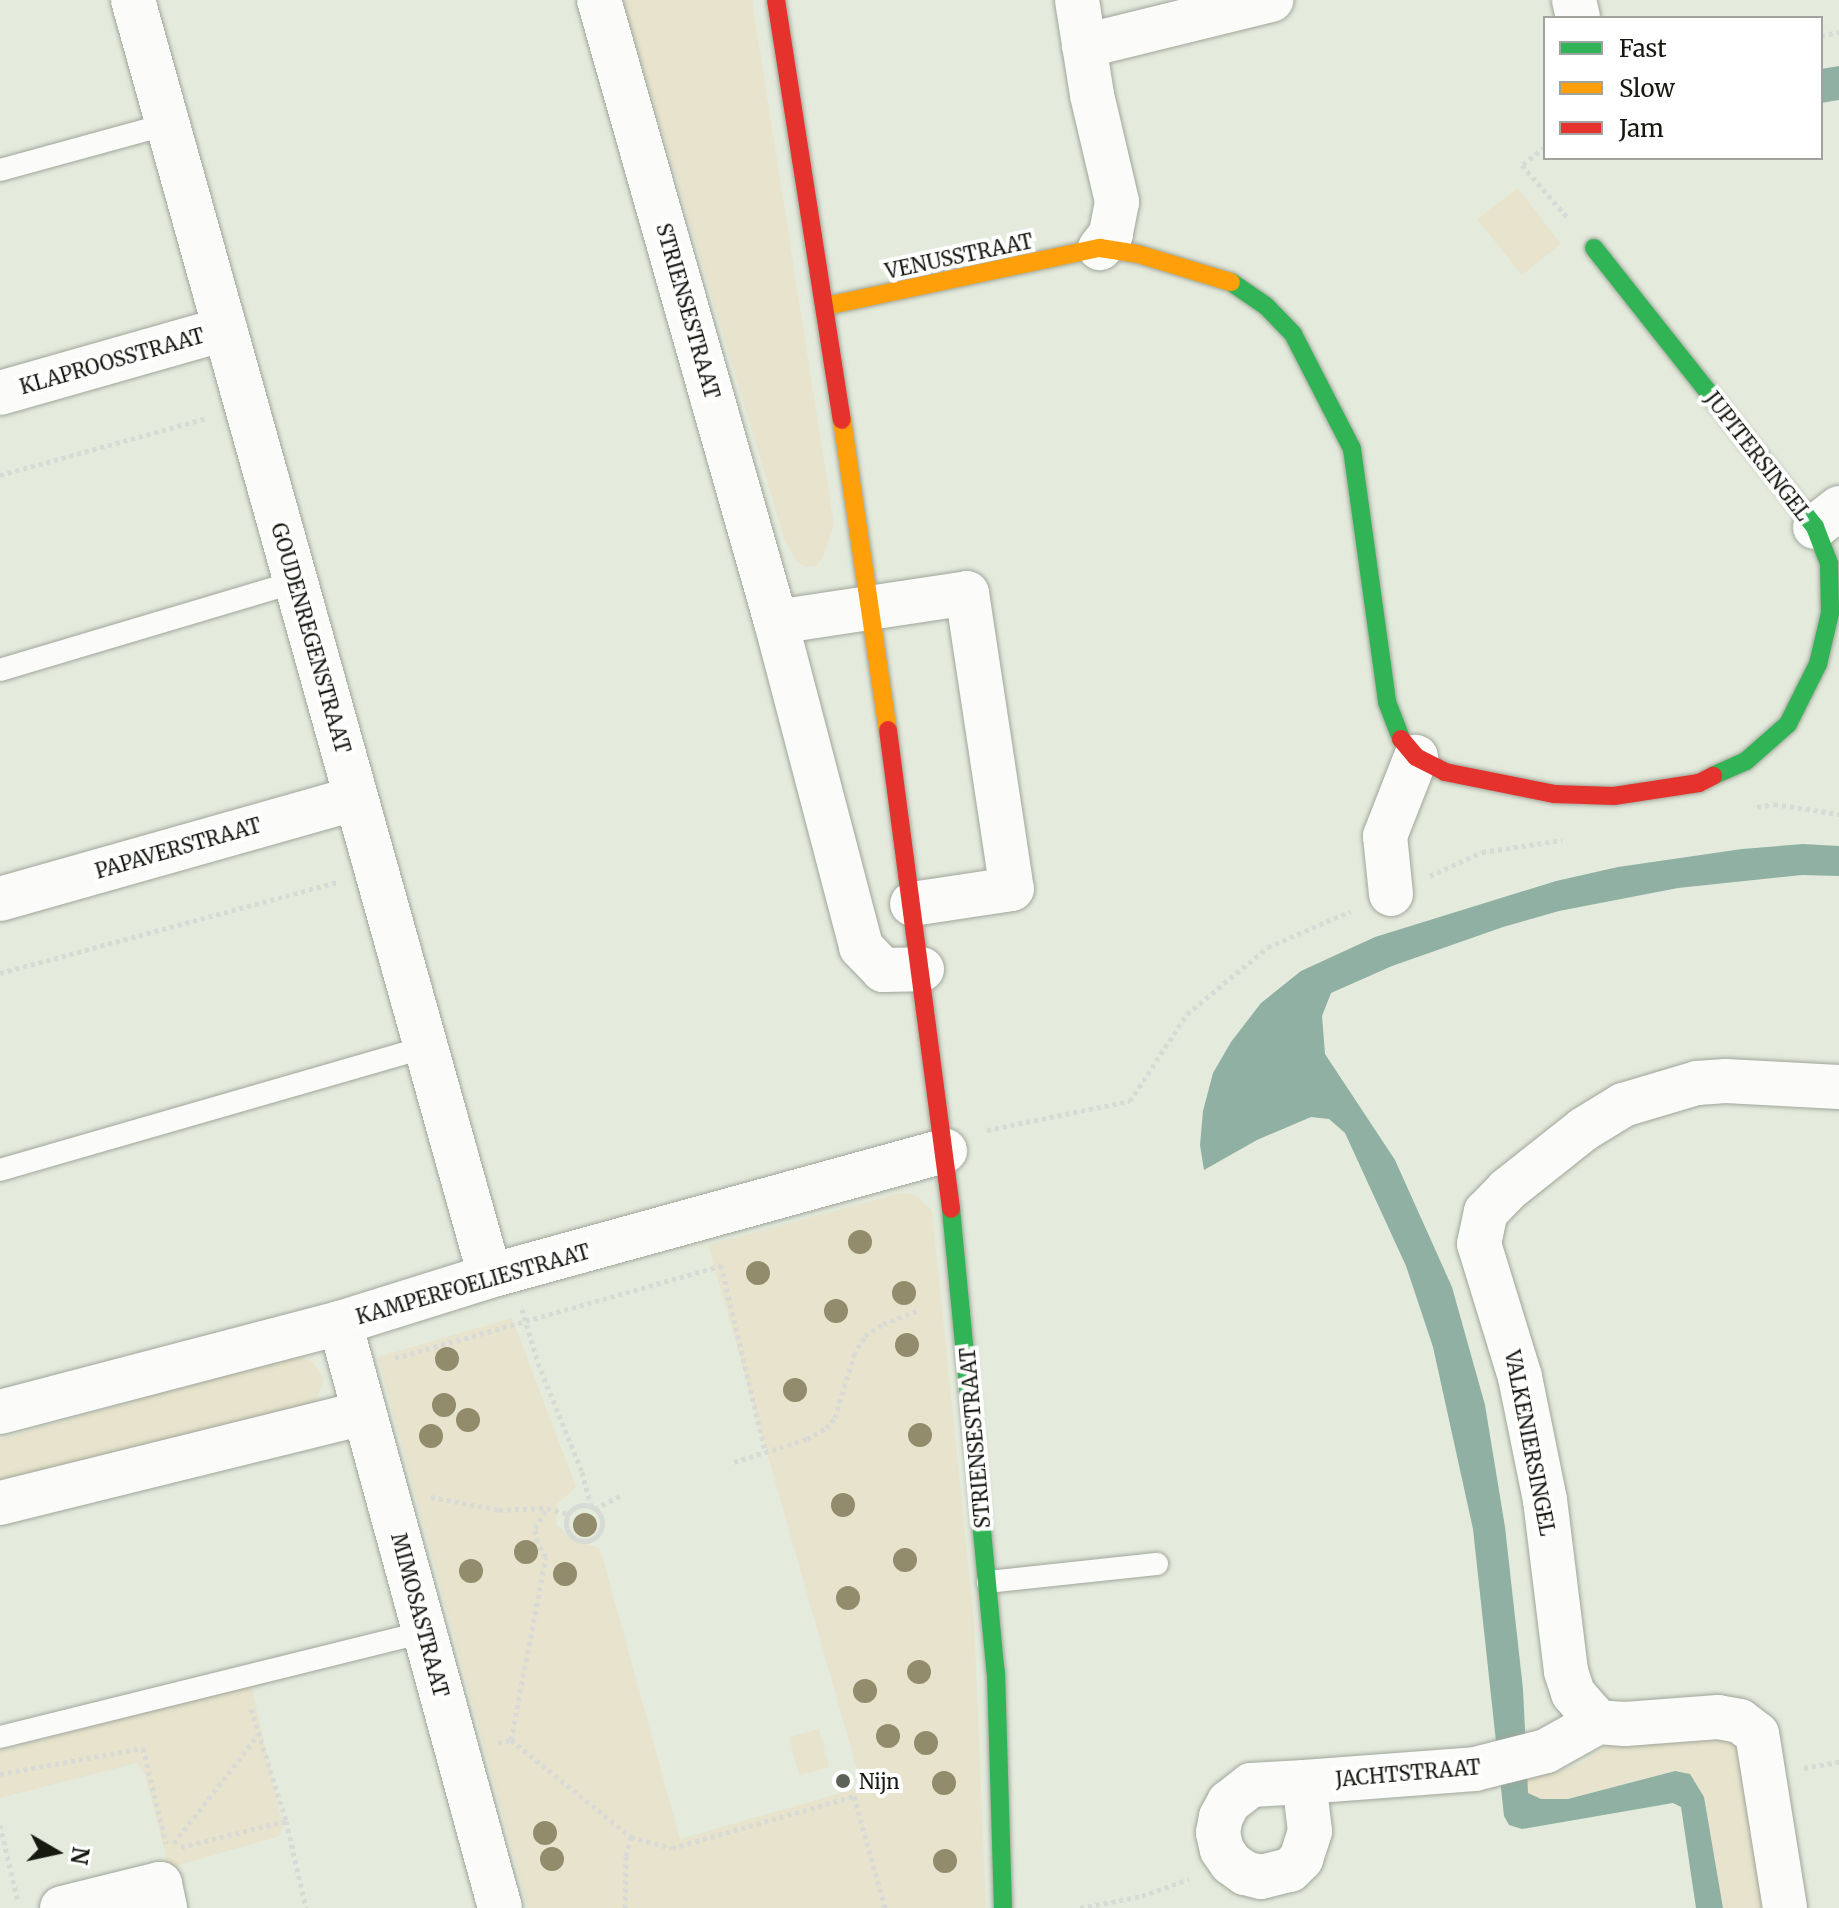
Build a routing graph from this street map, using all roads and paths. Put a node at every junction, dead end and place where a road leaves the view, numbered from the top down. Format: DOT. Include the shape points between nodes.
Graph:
graph roads {
  1 [pos="133,0"];
  2 [pos="599,0"];
  3 [pos="776,0"];
  4 [pos="1077,0"];
  5 [pos="1271,0"];
  6 [pos="1084,46"];
  7 [pos="168,124"];
  8 [pos="1543,149"];
  9 [pos="0,170"];
  10 [pos="1100,248"];
  11 [pos="1594,248"];
  12 [pos="826,306"];
  13 [pos="225,329"];
  14 [pos="0,393"];
  15 [pos="247,407"];
  16 [pos="0,475"];
  17 [pos="1827,518"];
  18 [pos="295,582"];
  19 [pos="872,608"];
  20 [pos="776,622"];
  21 [pos="0,670"];
  22 [pos="1416,757"];
  23 [pos="356,798"];
  24 [pos="376,871"];
  25 [pos="1391,894"];
  26 [pos="0,899"];
  27 [pos="912,904"];
  28 [pos="922,969"];
  29 [pos="0,973"];
  30 [pos="425,1047"];
  31 [pos="1839,1087"];
  32 [pos="945,1151"];
  33 [pos="0,1170"];
  34 [pos="709,1217"];
  35 [pos="721,1266"];
  36 [pos="500,1273"];
  37 [pos="962,1304"];
  38 [pos="340,1323"];
  39 [pos="527,1323"];
  40 [pos="351,1370"];
  41 [pos="0,1412"];
  42 [pos="363,1413"];
  43 [pos="765,1451"];
  44 [pos="734,1462"];
  45 [pos="384,1482"];
  46 [pos="623,1494"];
  47 [pos="0,1503"];
  48 [pos="593,1507"];
  49 [pos="547,1508"];
  50 [pos="568,1514"];
  51 [pos="1157,1564"];
  52 [pos="988,1582"];
  53 [pos="424,1632"];
  54 [pos="243,1677"];
  55 [pos="1598,1722"];
  56 [pos="258,1735"];
  57 [pos="0,1737"];
  58 [pos="511,1740"];
  59 [pos="458,1752"];
  60 [pos="0,1774"];
  61 [pos="1304,1782"];
  62 [pos="286,1821"];
  63 [pos="0,1825"];
  64 [pos="631,1837"];
  65 [pos="168,1850"];
  66 [pos="1231,1863"];
  67 [pos="19,1908"];
  68 [pos="62,1908"];
  69 [pos="165,1908"];
  70 [pos="306,1908"];
  71 [pos="500,1908"];
  72 [pos="625,1908"];
  73 [pos="885,1908"];
  74 [pos="1003,1908"];
  75 [pos="1080,1908"];
  76 [pos="1785,1908"];
  1 -- 7 [label="street, GOUDENREGENSTRAAT"];
  2 -- 20 [label="street, STRIENSESTRAAT"];
  3 -- 12 [label="street, STRIENSESTRAAT"];
  4 -- 6 [label="street"];
  5 -- 6 [label="street"];
  6 -- 10 [label="street" via="1117,202 1111,234"];
  7 -- 9 [label="lane"];
  7 -- 13 [label="street, GOUDENREGENSTRAAT"];
  8 -- 11 [label="path" via="1522,165"];
  10 -- 12 [label="street, VENUSSTRAAT"];
  10 -- 22 [label="street" via="1231,282 1266,306 1293,334 1352,449 1387,702 1401,739"];
  11 -- 17 [label="street, JUPITERSINGEL"];
  12 -- 19 [label="street, STRIENSESTRAAT"];
  13 -- 14 [label="street, KLAPROOSSTRAAT"];
  13 -- 15 [label="street, GOUDENREGENSTRAAT"];
  15 -- 16 [label="path"];
  15 -- 18 [label="street, GOUDENREGENSTRAAT"];
  17 -- 22 [label="street, JUPITERSINGEL" via="1830,613 1818,664 1788,724 1746,761 1699,783 1614,796 1554,794 1445,772"];
  18 -- 21 [label="lane"];
  18 -- 23 [label="street, GOUDENREGENSTRAAT"];
  19 -- 20 [label="street"];
  19 -- 27 [label="street, STRIENSESTRAAT"];
  19 -- 27 [label="street" via="967,593 1012,889"];
  20 -- 28 [label="street, STRIENSESTRAAT" via="861,947 883,970"];
  22 -- 25 [label="street" via="1385,836"];
  23 -- 24 [label="street, GOUDENREGENSTRAAT"];
  23 -- 26 [label="street, PAPAVERSTRAAT"];
  24 -- 29 [label="path"];
  24 -- 30 [label="street, GOUDENREGENSTRAAT"];
  25 -- 32 [label="path" via="1268,947 1187,1014 1130,1101 989,1129"];
  27 -- 28 [label="street, STRIENSESTRAAT"];
  28 -- 32 [label="street, STRIENSESTRAAT"];
  30 -- 33 [label="lane"];
  30 -- 36 [label="street, GOUDENREGENSTRAAT"];
  31 -- 55 [label="street, VALKENIERSINGEL" via="1697,1083 1623,1105 1573,1138 1486,1212 1479,1244 1520,1377 1545,1500 1566,1671 1573,1693"];
  32 -- 34 [label="street, KAMPERFOELIESTRAAT"];
  32 -- 37 [label="street, STRIENSESTRAAT"];
  34 -- 35 [label="path"];
  34 -- 36 [label="street, KAMPERFOELIESTRAAT"];
  35 -- 39 [label="path"];
  35 -- 43 [label="path"];
  36 -- 38 [label="street, KAMPERFOELIESTRAAT"];
  36 -- 39 [label="path"];
  37 -- 43 [label="path" via="898,1317 865,1336 835,1418 807,1439"];
  37 -- 52 [label="street, STRIENSESTRAAT"];
  38 -- 40 [label="street, MIMOSASTRAAT"];
  38 -- 41 [label="street, KAMPERFOELIESTRAAT"];
  39 -- 40 [label="path"];
  39 -- 48 [label="path"];
  40 -- 42 [label="street, MIMOSASTRAAT"];
  42 -- 45 [label="street, MIMOSASTRAAT"];
  42 -- 47 [label="street"];
  43 -- 44 [label="path"];
  45 -- 49 [label="path" via="499,1510"];
  45 -- 53 [label="street, MIMOSASTRAAT"];
  46 -- 48 [label="path"];
  48 -- 50 [label="path" via="577,1506"];
  48 -- 50 [label="path" via="601,1527 587,1541 569,1534"];
  49 -- 50 [label="path"];
  49 -- 58 [label="path" via="535,1528 546,1557"];
  51 -- 52 [label="lane"];
  52 -- 74 [label="street, STRIENSESTRAAT"];
  53 -- 54 [label="lane"];
  53 -- 59 [label="street, MIMOSASTRAAT"];
  54 -- 56 [label="path"];
  54 -- 57 [label="lane"];
  55 -- 61 [label="street, JACHTSTRAAT" via="1546,1751 1475,1769"];
  55 -- 76 [label="street" via="1718,1717 1740,1721 1757,1734"];
  56 -- 62 [label="path"];
  56 -- 65 [label="path"];
  58 -- 59 [label="path"];
  58 -- 64 [label="path"];
  59 -- 71 [label="street, MIMOSASTRAAT"];
  60 -- 65 [label="path" via="143,1748"];
  61 -- 66 [label="street, JACHTSTRAAT" via="1251,1785 1229,1802 1218,1833"];
  61 -- 66 [label="street" via="1310,1831 1301,1859 1290,1870 1261,1877"];
  62 -- 65 [label="path"];
  62 -- 70 [label="path"];
  63 -- 67 [label="path"];
  64 -- 72 [label="path"];
  64 -- 73 [label="path" via="672,1848 854,1796"];
  66 -- 75 [label="path" via="1142,1896"];
  68 -- 69 [label="street" via="160,1884"];
}
